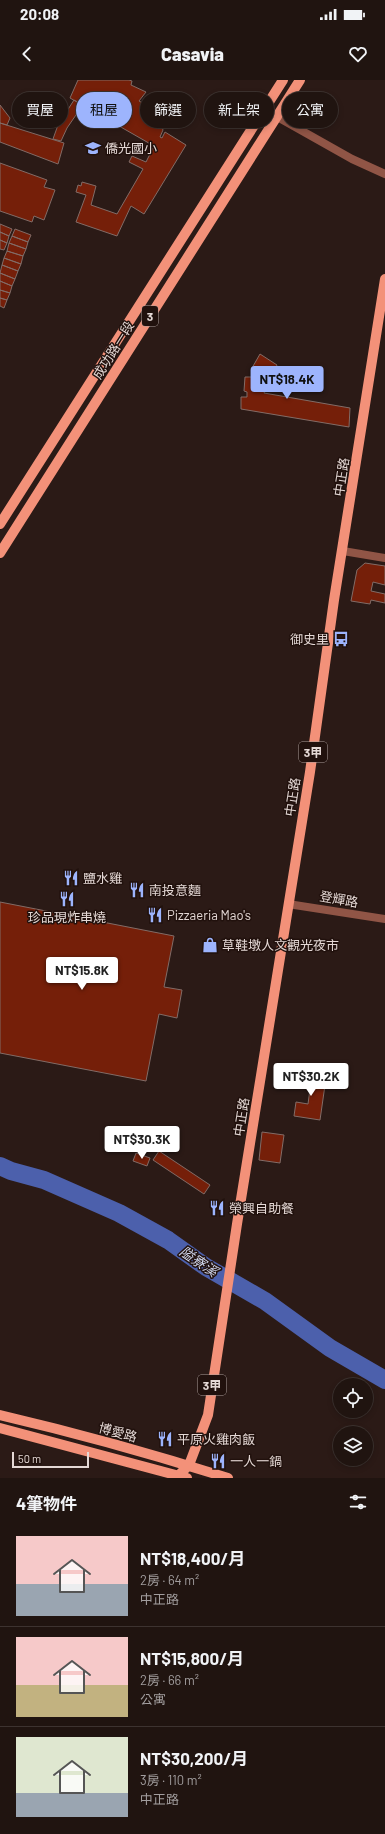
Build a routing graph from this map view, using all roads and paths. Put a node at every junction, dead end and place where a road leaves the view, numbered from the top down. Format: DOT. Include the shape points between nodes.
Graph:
graph roads {
  1 [pos="283,80"];
  2 [pos="300,80"];
  3 [pos="274,95"];
  4 [pos="274,115"];
  5 [pos="277,117"];
  6 [pos="253,128"];
  7 [pos="385,174"];
  8 [pos="385,279"];
  9 [pos="0,524"];
  10 [pos="343,551"];
  11 [pos="0,553"];
  12 [pos="385,558"];
  13 [pos="288,904"];
  14 [pos="385,919"];
  15 [pos="0,1415"];
  16 [pos="0,1428"];
  17 [pos="189,1465"];
  18 [pos="180,1477"];
  19 [pos="228,1478"];
  1 -- 3 [label="main road, 成功路一段 / 3"];
  2 -- 5 [label="main road, 成功路一段 / 3"];
  4 -- 5 [label="street"];
  5 -- 7 [label="street" via="352,159"];
  5 -- 11 [label="main road, 成功路一段 / 3"];
  6 -- 9 [label="main road, 成功路一段 / 3"];
  8 -- 10 [label="main road, 中正路 / 3甲"];
  10 -- 12 [label="street"];
  10 -- 13 [label="main road, 中正路 / 3甲"];
  13 -- 14 [label="street, 登輝路"];
  13 -- 17 [label="main road, 中正路 / 3甲" via="208,1415"];
  15 -- 17 [label="main road, 博愛路"];
  16 -- 18 [label="main road, 博愛路"];
  17 -- 18 [label="main road, 3甲"];
  17 -- 19 [label="main road, 博愛路"];
}
